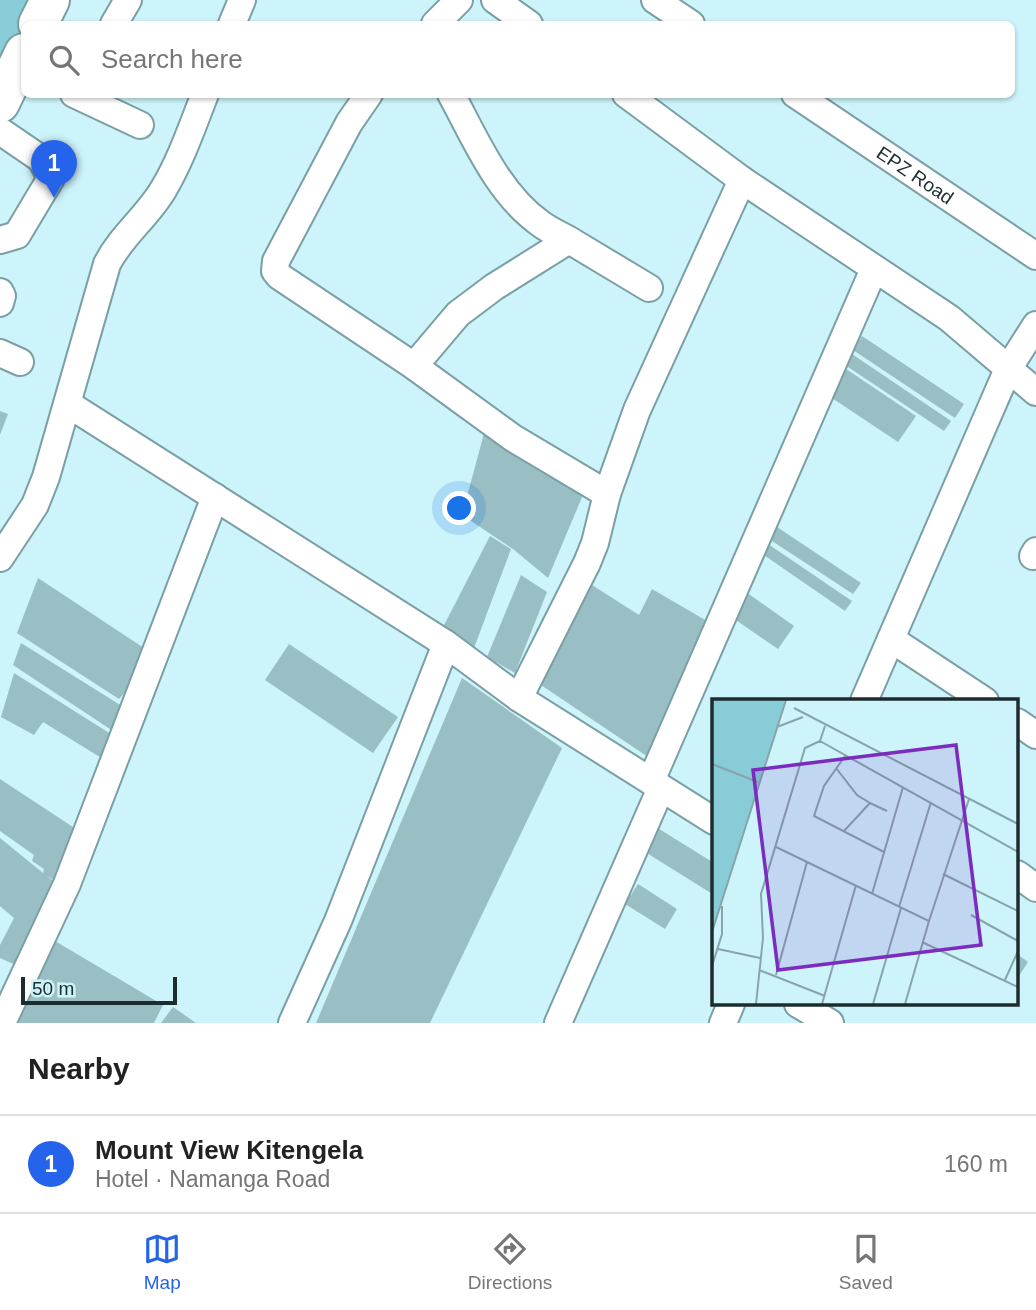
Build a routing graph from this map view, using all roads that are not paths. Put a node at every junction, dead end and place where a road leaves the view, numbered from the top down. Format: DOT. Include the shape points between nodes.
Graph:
graph roads {
  1 [pos="50,0"];
  2 [pos="128,0"];
  3 [pos="242,0"];
  4 [pos="458,0"];
  5 [pos="495,0"];
  6 [pos="655,0"];
  7 [pos="40,21"];
  8 [pos="116,21"];
  9 [pos="233,21"];
  10 [pos="438,21"];
  11 [pos="526,21"];
  12 [pos="686,21"];
  13 [pos="17,58"];
  14 [pos="83,98"];
  15 [pos="203,98"];
  16 [pos="366,98"];
  17 [pos="453,98"];
  18 [pos="631,98"];
  19 [pos="801,98"];
  20 [pos="0,103"];
  21 [pos="140,125"];
  22 [pos="0,131"];
  23 [pos="742,180"];
  24 [pos="0,240"];
  25 [pos="569,240"];
  26 [pos="1036,256"];
  27 [pos="874,269"];
  28 [pos="649,288"];
  29 [pos="0,292"];
  30 [pos="0,303"];
  31 [pos="1036,325"];
  32 [pos="414,366"];
  33 [pos="1008,369"];
  34 [pos="1036,392"];
  35 [pos="68,404"];
  36 [pos="607,494"];
  37 [pos="215,498"];
  38 [pos="0,558"];
  39 [pos="891,639"];
  40 [pos="446,645"];
  41 [pos="519,698"];
  42 [pos="865,699"];
  43 [pos="982,699"];
  44 [pos="1018,723"];
  45 [pos="1036,735"];
  46 [pos="656,784"];
  47 [pos="712,820"];
  48 [pos="1018,875"];
  49 [pos="1036,888"];
  50 [pos="730,1006"];
  51 [pos="801,1006"];
  52 [pos="2,1023"];
  53 [pos="292,1023"];
  54 [pos="558,1023"];
  55 [pos="723,1023"];
  56 [pos="830,1023"];
  1 -- 7 [label="highway"];
  2 -- 8 [label="street"];
  3 -- 9 [label="street"];
  4 -- 10 [label="street"];
  5 -- 11 [label="street"];
  6 -- 12 [label="street"];
  13 -- 20 [label="highway"];
  14 -- 21 [label="street"];
  15 -- 35 [label="street" via="163,191 107,264"];
  16 -- 32 [label="street" via="276,261 275,271"];
  17 -- 25 [label="street" via="508,190 540,223"];
  18 -- 23 [label="street"];
  19 -- 26 [label="street, EPZ Road"];
  22 -- 24 [label="street" via="41,159 51,178 17,235"];
  23 -- 27 [label="street"];
  23 -- 36 [label="street" via="637,410"];
  25 -- 28 [label="street"];
  25 -- 32 [label="street" via="458,314"];
  27 -- 33 [label="street" via="949,318"];
  27 -- 46 [label="street"];
  29 -- 30 [label="street"];
  31 -- 33 [label="street"];
  32 -- 36 [label="street" via="513,438"];
  33 -- 34 [label="street"];
  33 -- 39 [label="street"];
  35 -- 37 [label="street"];
  35 -- 38 [label="street" via="34,505"];
  36 -- 41 [label="street" via="587,563"];
  37 -- 40 [label="street"];
  37 -- 52 [label="street" via="67,884"];
  39 -- 42 [label="street"];
  39 -- 43 [label="street"];
  40 -- 41 [label="street"];
  40 -- 53 [label="street" via="338,921"];
  41 -- 46 [label="street"];
  44 -- 45 [label="street"];
  46 -- 47 [label="street"];
  46 -- 54 [label="street"];
  48 -- 49 [label="street"];
  50 -- 55 [label="street"];
  51 -- 56 [label="street"];
}
